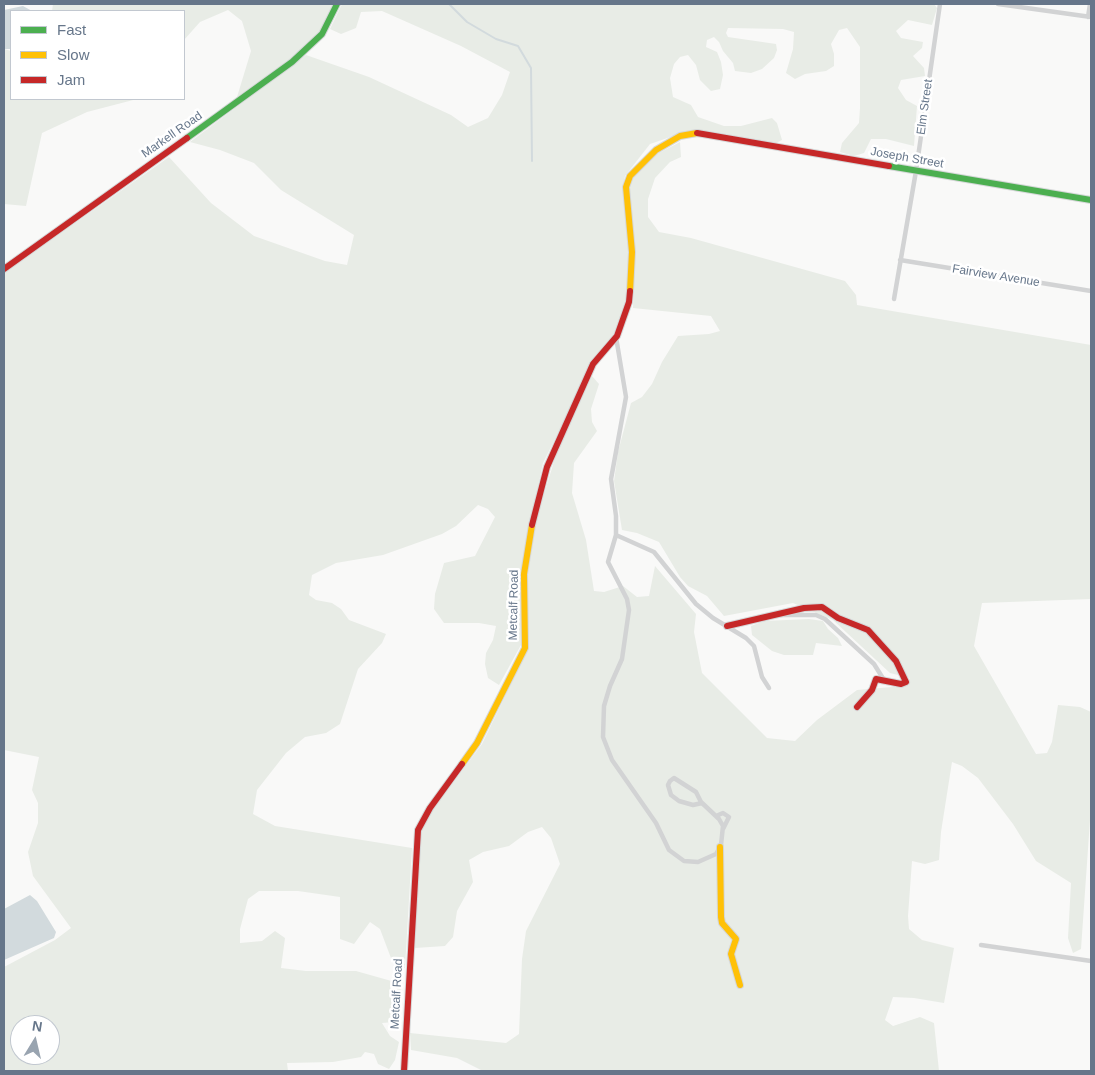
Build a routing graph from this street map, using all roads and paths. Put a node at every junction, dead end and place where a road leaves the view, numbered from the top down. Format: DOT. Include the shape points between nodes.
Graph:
graph roads {
  1 [pos="337,4"];
  2 [pos="940,4"];
  3 [pos="998,4"];
  4 [pos="1090,4"];
  5 [pos="1089,17"];
  6 [pos="719,136"];
  7 [pos="916,171"];
  8 [pos="1091,200"];
  9 [pos="900,260"];
  10 [pos="4,269"];
  11 [pos="1091,292"];
  12 [pos="894,299"];
  13 [pos="616,337"];
  14 [pos="616,535"];
  15 [pos="773,615"];
  16 [pos="727,626"];
  17 [pos="884,680"];
  18 [pos="768,688"];
  19 [pos="857,707"];
  20 [pos="702,803"];
  21 [pos="716,816"];
  22 [pos="723,830"];
  23 [pos="720,847"];
  24 [pos="981,945"];
  25 [pos="1091,961"];
  26 [pos="740,985"];
  27 [pos="404,1071"];
  1 -- 10 [label="street, Markell Road" via="322,34 292,62"];
  2 -- 7 [label="street, Elm Street"];
  3 -- 5 [label="street"];
  4 -- 5 [label="street"];
  6 -- 7 [label="street, Joseph Street"];
  6 -- 13 [label="street, Metcalf Road" via="696,133 680,136 656,150 630,176 626,187 632,252 629,302"];
  7 -- 8 [label="street, Joseph Street"];
  7 -- 9 [label="street, Elm Street"];
  9 -- 11 [label="street, Fairview Avenue"];
  9 -- 12 [label="street, Elm Street"];
  13 -- 14 [label="street" via="626,397 611,479"];
  13 -- 27 [label="street, Metcalf Road" via="593,364 547,467 533,520 524,574 524,648 477,744 430,808 418,830"];
  14 -- 16 [label="street" via="654,552 696,604"];
  14 -- 23 [label="street" via="608,562 627,599 629,610 622,659 604,706 602,727 606,748 656,823 668,850 684,861 698,862 710,858"];
  15 -- 16 [label="street"];
  15 -- 17 [label="street" via="816,615 825,619 874,664"];
  15 -- 17 [label="street" via="822,607 838,618 868,630 896,662 906,682"];
  16 -- 18 [label="street" via="754,646"];
  17 -- 19 [label="street" via="876,679 872,690"];
  20 -- 20 [label="street" via="696,792 674,778 670,781 671,795 692,805"];
  20 -- 21 [label="street"];
  21 -- 22 [label="street"];
  21 -- 22 [label="street" via="723,813 729,817"];
  22 -- 23 [label="street"];
  23 -- 26 [label="street" via="721,917 722,923 736,939 730,954"];
  24 -- 25 [label="street"];
}
